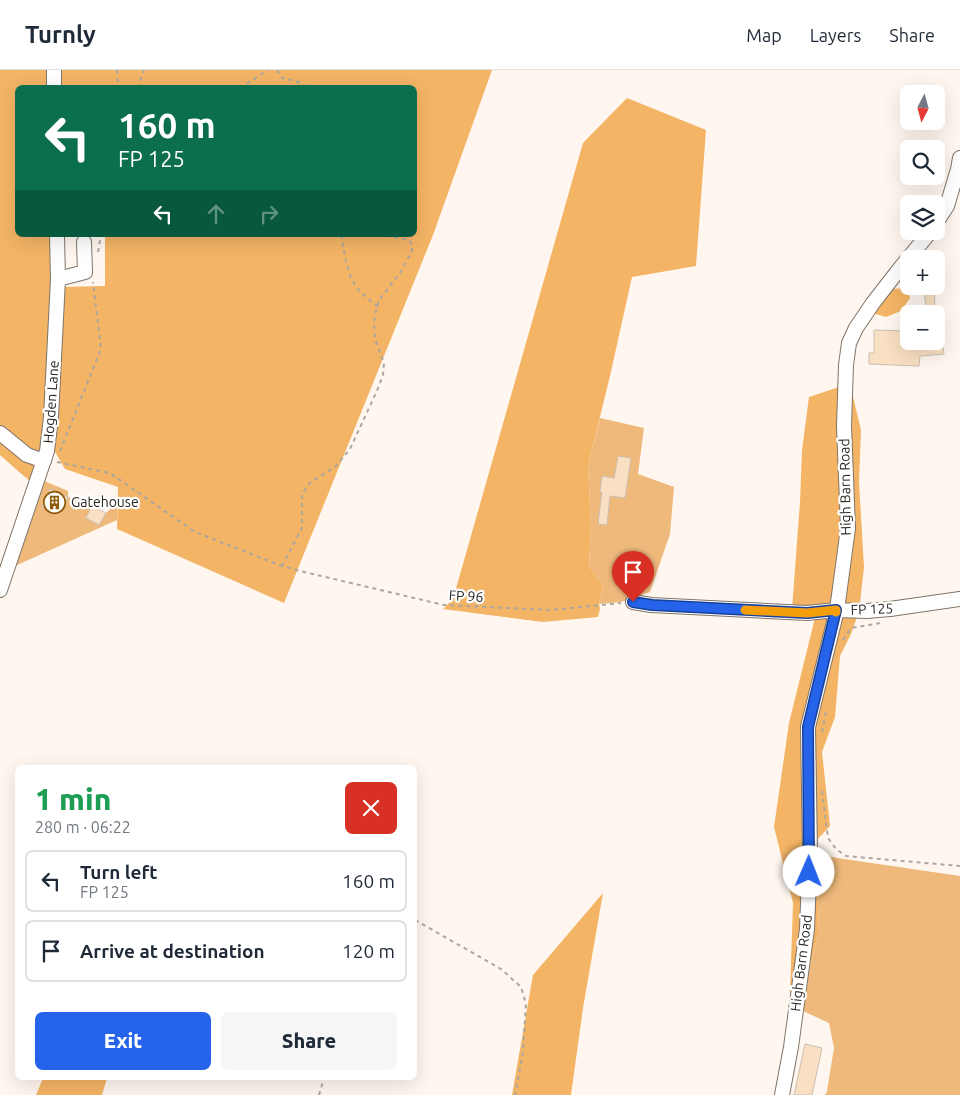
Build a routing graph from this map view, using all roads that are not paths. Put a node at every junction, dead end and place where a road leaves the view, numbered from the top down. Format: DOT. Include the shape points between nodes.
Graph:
graph roads {
  1 [pos="54,70"];
  2 [pos="54,85"];
  3 [pos="959,165"];
  4 [pos="945,209"];
  5 [pos="57,237"];
  6 [pos="924,240"];
  7 [pos="84,242"];
  8 [pos="58,279"];
  9 [pos="0,433"];
  10 [pos="44,461"];
  11 [pos="0,590"];
  12 [pos="960,599"];
  13 [pos="633,602"];
  14 [pos="836,610"];
  15 [pos="782,1095"];
  1 -- 2 [label="street"];
  3 -- 4 [label="street"];
  5 -- 8 [label="street, Hogden Lane"];
  6 -- 14 [label="street, High Barn Road" via="873,303 849,343 844,426 848,528"];
  7 -- 8 [label="street" via="85,272"];
  8 -- 10 [label="street, Hogden Lane" via="51,418"];
  9 -- 10 [label="street" via="27,455"];
  10 -- 11 [label="street, Hogden Lane"];
  12 -- 14 [label="street, FP 125" via="890,609"];
  13 -- 14 [label="street, FP 125" via="807,613"];
  14 -- 15 [label="street, High Barn Road" via="808,727 810,852 807,929"];
}
